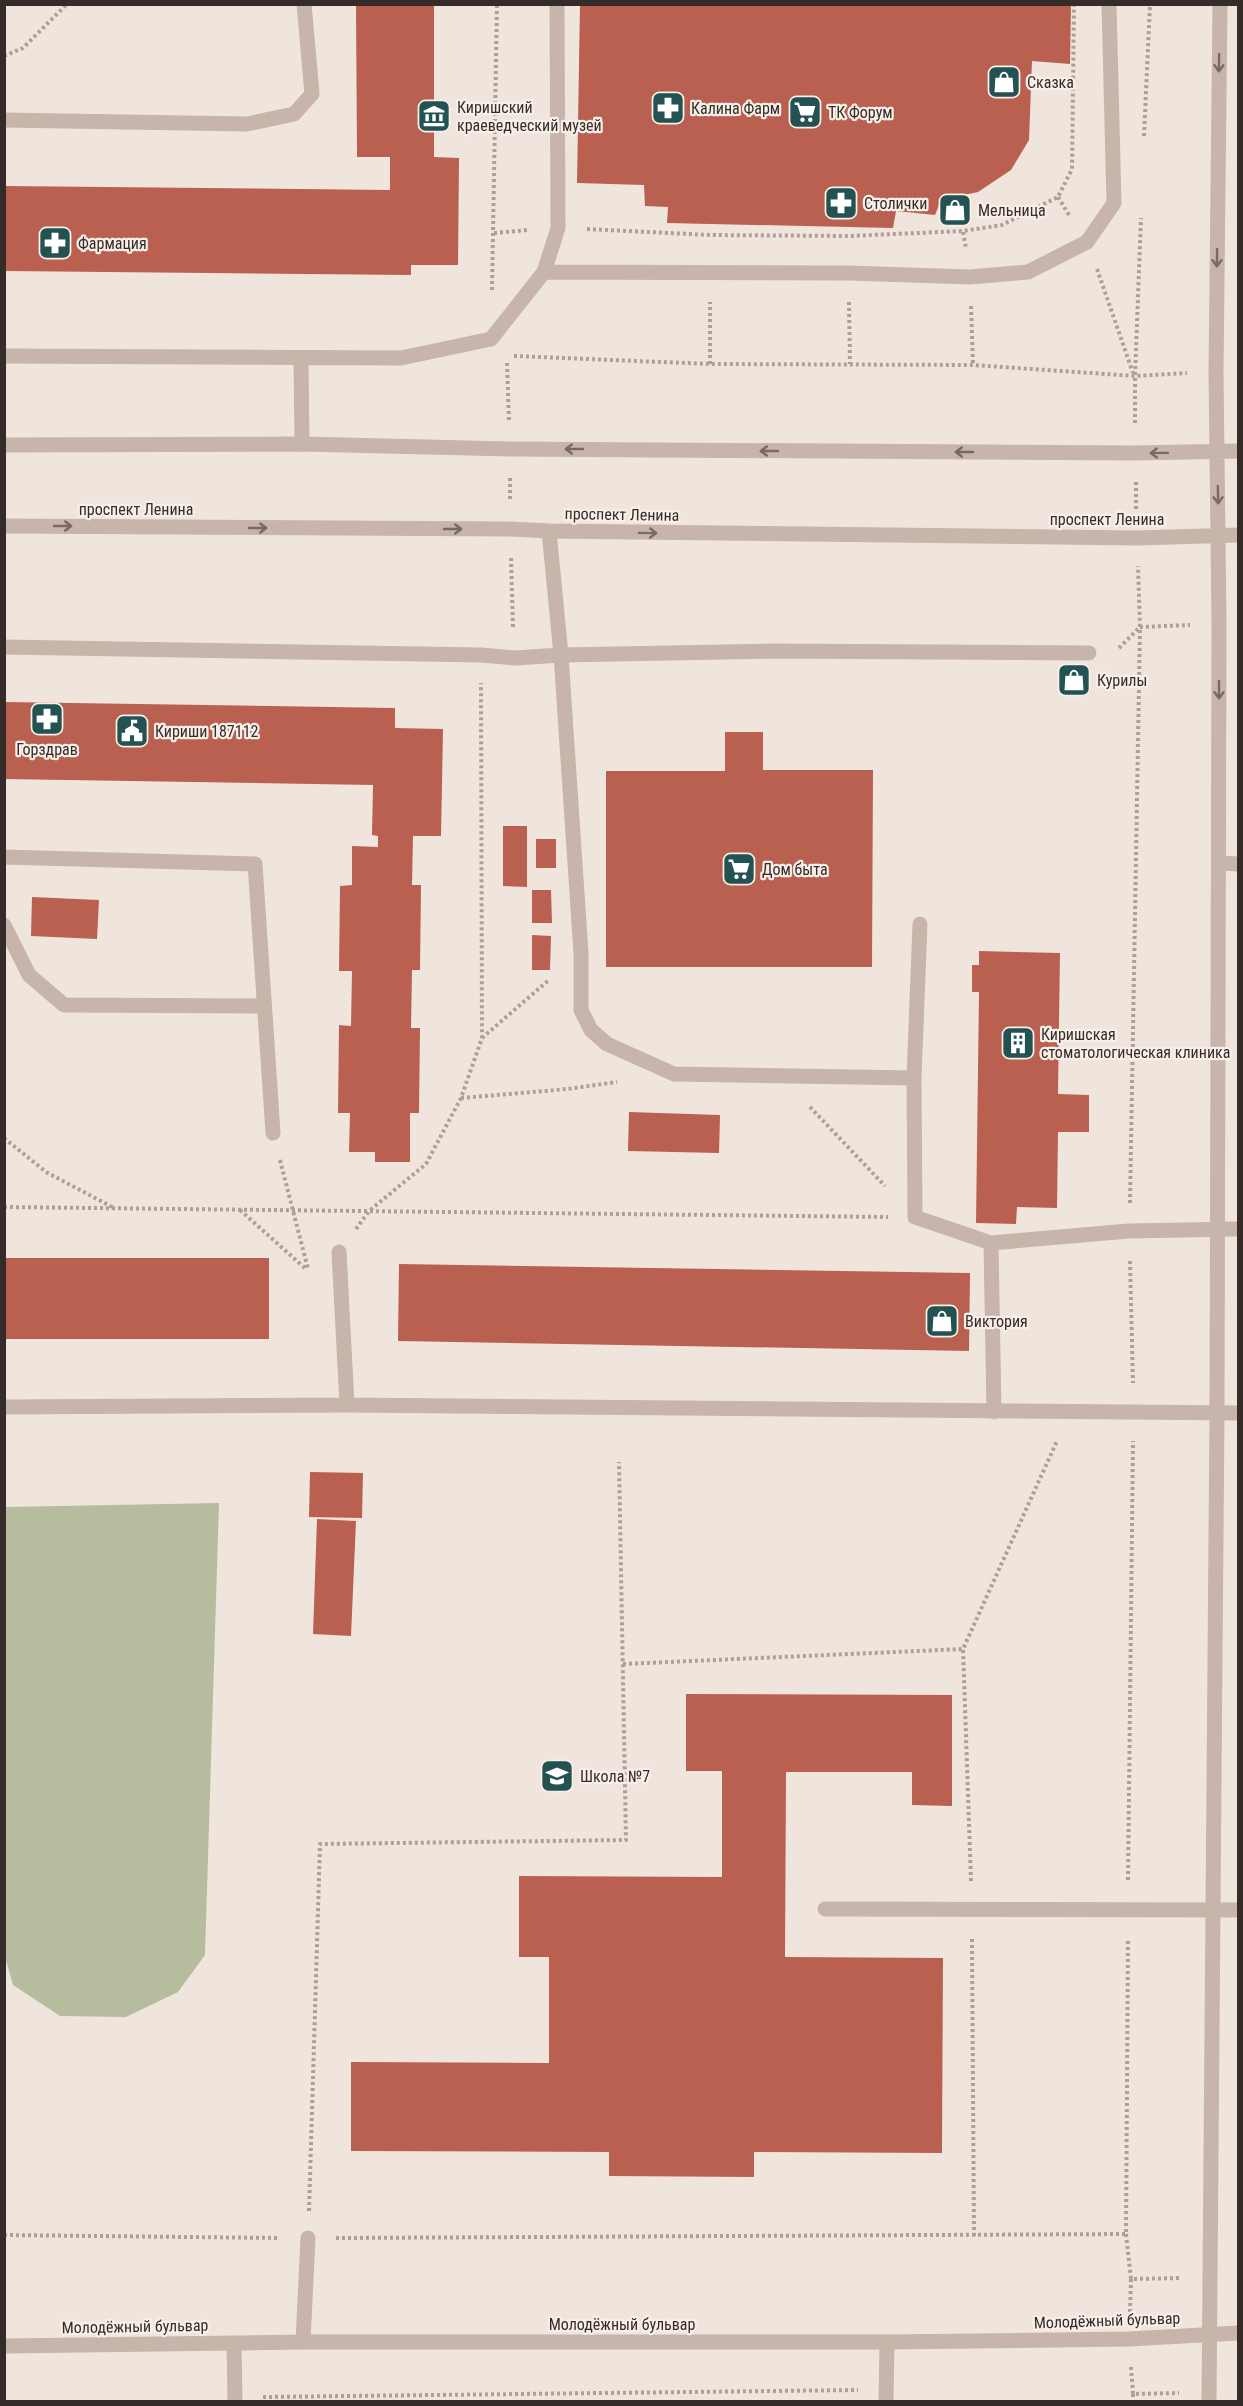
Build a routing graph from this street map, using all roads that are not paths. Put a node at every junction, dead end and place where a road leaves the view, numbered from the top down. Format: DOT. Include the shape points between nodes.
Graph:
graph roads {
  1 [pos="304,4"];
  2 [pos="557,4"];
  3 [pos="1109,4"];
  4 [pos="1220,4"];
  5 [pos="4,120"];
  6 [pos="544,272"];
  7 [pos="4,356"];
  8 [pos="301,358"];
  9 [pos="302,444"];
  10 [pos="4,445"];
  11 [pos="1217,452"];
  12 [pos="1239,452"];
  13 [pos="4,526"];
  14 [pos="549,531"];
  15 [pos="1218,535"];
  16 [pos="1239,535"];
  17 [pos="4,647"];
  18 [pos="1089,653"];
  19 [pos="561,655"];
  20 [pos="4,857"];
  21 [pos="1218,863"];
  22 [pos="1239,864"];
  23 [pos="920,924"];
  24 [pos="4,925"];
  25 [pos="264,1006"];
  26 [pos="914,1078"];
  27 [pos="273,1133"];
  28 [pos="1239,1229"];
  29 [pos="1218,1230"];
  30 [pos="991,1243"];
  31 [pos="339,1252"];
  32 [pos="346,1405"];
  33 [pos="4,1407"];
  34 [pos="994,1412"];
  35 [pos="1217,1413"];
  36 [pos="1239,1413"];
  37 [pos="825,1909"];
  38 [pos="1214,1909"];
  39 [pos="1239,1910"];
  40 [pos="308,2238"];
  41 [pos="1239,2333"];
  42 [pos="1211,2334"];
  43 [pos="303,2342"];
  44 [pos="887,2342"];
  45 [pos="234,2343"];
  46 [pos="4,2346"];
  47 [pos="886,2396"];
  48 [pos="235,2399"];
  49 [pos="1209,2402"];
  1 -- 5 [label="street" via="312,94 294,114 247,124"];
  2 -- 6 [label="street" via="558,228"];
  3 -- 6 [label="street" via="1114,203 1087,242 1028,272 970,276"];
  4 -- 11 [label="street, one-way"];
  6 -- 8 [label="street" via="490,339 401,358"];
  7 -- 8 [label="street"];
  8 -- 9 [label="street"];
  9 -- 10 [label="street"];
  11 -- 9 [label="street, one-way" via="522,449"];
  11 -- 12 [label="street"];
  11 -- 15 [label="street, one-way"];
  13 -- 14 [label="street, проспект Ленина, one-way"];
  14 -- 15 [label="street, проспект Ленина, one-way" via="1137,538"];
  14 -- 19 [label="street"];
  15 -- 16 [label="street, проспект Ленина"];
  15 -- 21 [label="street, one-way"];
  17 -- 19 [label="street" via="515,658"];
  18 -- 19 [label="street" via="772,651"];
  19 -- 26 [label="street" via="581,953 581,1010 591,1030 607,1044 674,1074"];
  20 -- 25 [label="street" via="255,864"];
  21 -- 22 [label="street"];
  21 -- 29 [label="street"];
  23 -- 26 [label="street"];
  24 -- 25 [label="street" via="29,975 64,1005"];
  25 -- 27 [label="street"];
  26 -- 30 [label="street" via="915,1217"];
  28 -- 29 [label="street"];
  29 -- 30 [label="street" via="1129,1231"];
  29 -- 35 [label="street"];
  30 -- 34 [label="street"];
  31 -- 32 [label="street"];
  32 -- 33 [label="street"];
  32 -- 34 [label="street"];
  34 -- 35 [label="street"];
  35 -- 36 [label="street"];
  35 -- 38 [label="street"];
  37 -- 38 [label="street"];
  38 -- 39 [label="street"];
  38 -- 42 [label="street"];
  40 -- 43 [label="street"];
  41 -- 42 [label="street, Молодёжный бульвар"];
  42 -- 44 [label="street, Молодёжный бульвар"];
  42 -- 49 [label="street"];
  43 -- 44 [label="street, Молодёжный бульвар"];
  43 -- 45 [label="street, Молодёжный бульвар"];
  44 -- 47 [label="street"];
  45 -- 46 [label="street, Молодёжный бульвар"];
  45 -- 48 [label="street"];
}
